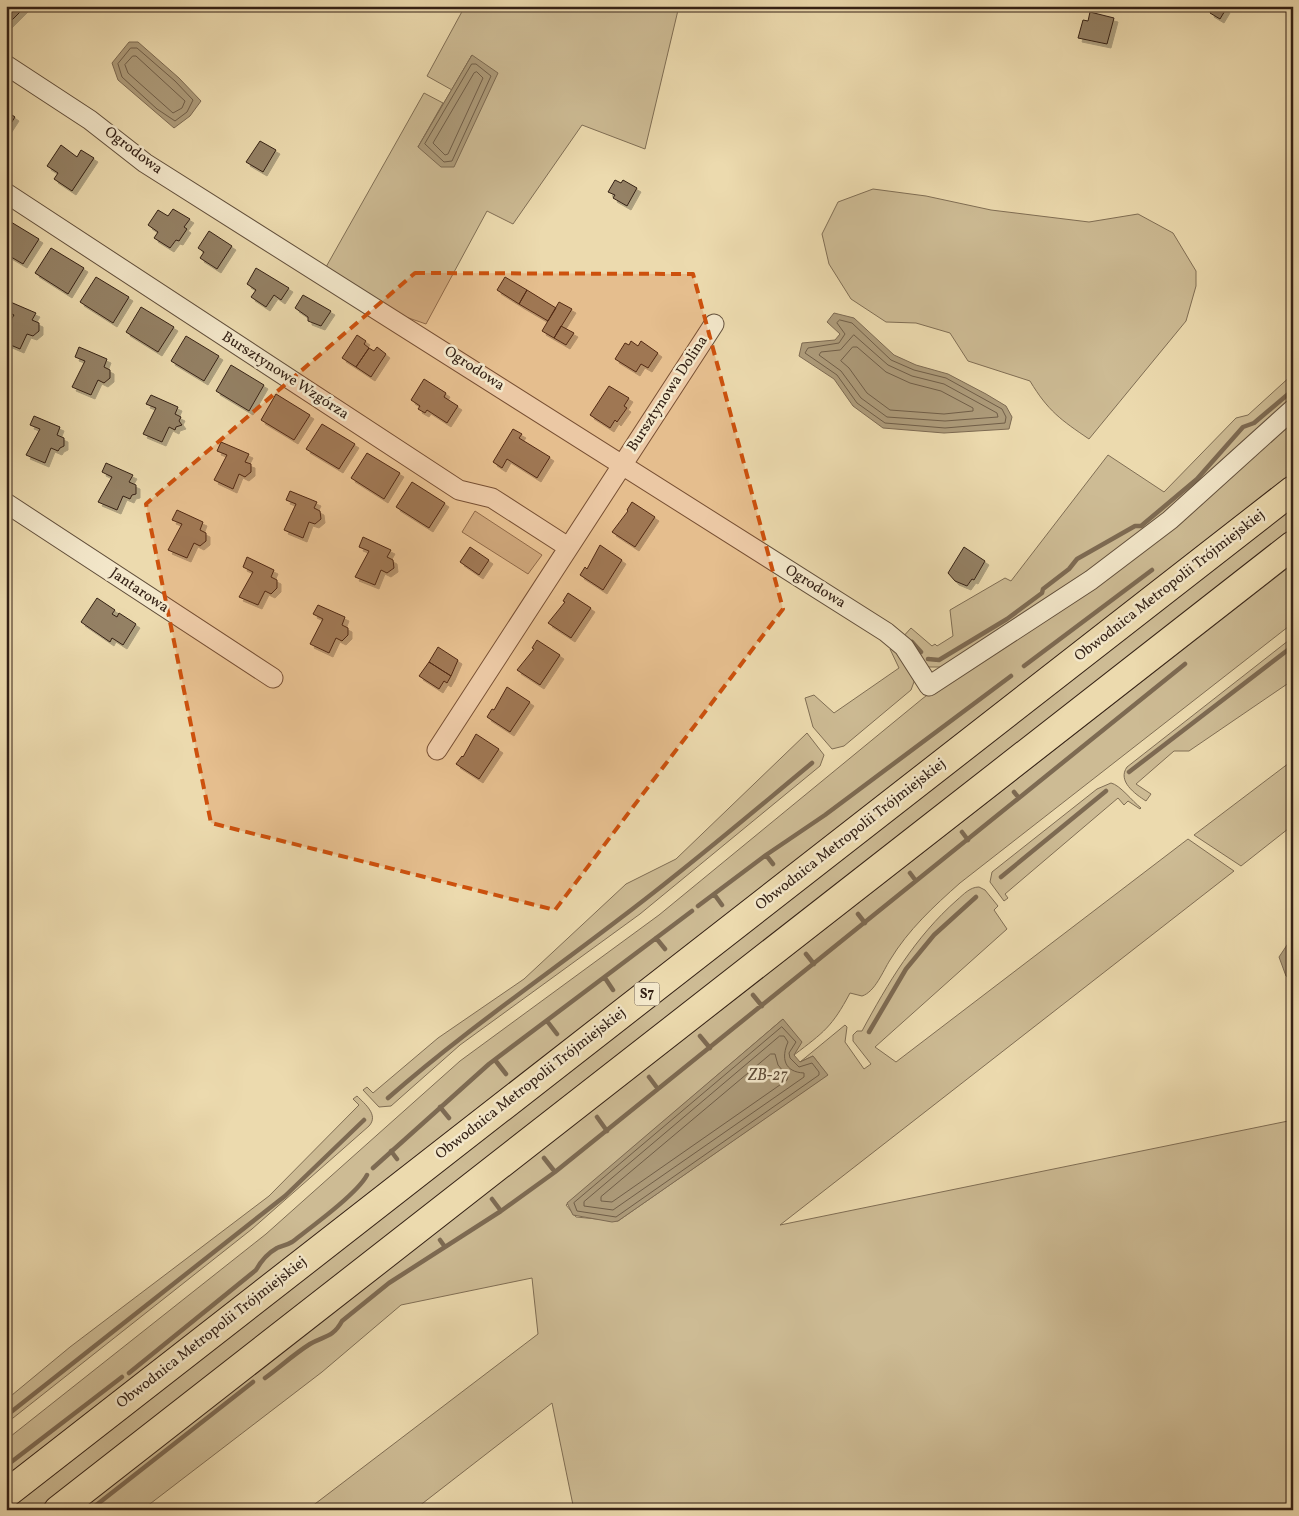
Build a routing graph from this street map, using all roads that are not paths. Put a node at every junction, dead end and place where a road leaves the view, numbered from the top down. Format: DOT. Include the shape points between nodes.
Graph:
graph roads {
  1 [pos="6,65"];
  2 [pos="6,193"];
  3 [pos="714,324"];
  4 [pos="1293,409"];
  5 [pos="621,464"];
  6 [pos="1293,490"];
  7 [pos="6,503"];
  8 [pos="1293,545"];
  9 [pos="568,547"];
  10 [pos="273,678"];
  11 [pos="437,750"];
  12 [pos="6,1494"];
  13 [pos="58,1510"];
  1 -- 5 [label="street, Ogrodowa" via="90,120 145,163"];
  2 -- 9 [label="street, Bursztynowe Wzgórza" via="459,490 492,498"];
  3 -- 5 [label="street, Bursztynowa Dolina"];
  4 -- 5 [label="street, Ogrodowa" via="1162,526 1091,580 929,686 904,647 886,632"];
  5 -- 9 [label="street"];
  6 -- 12 [label="highway, Obwodnica Metropolii Trójmiejskiej / S7"];
  7 -- 10 [label="street, Jantarowa"];
  8 -- 13 [label="highway"];
  9 -- 11 [label="street"];
}
